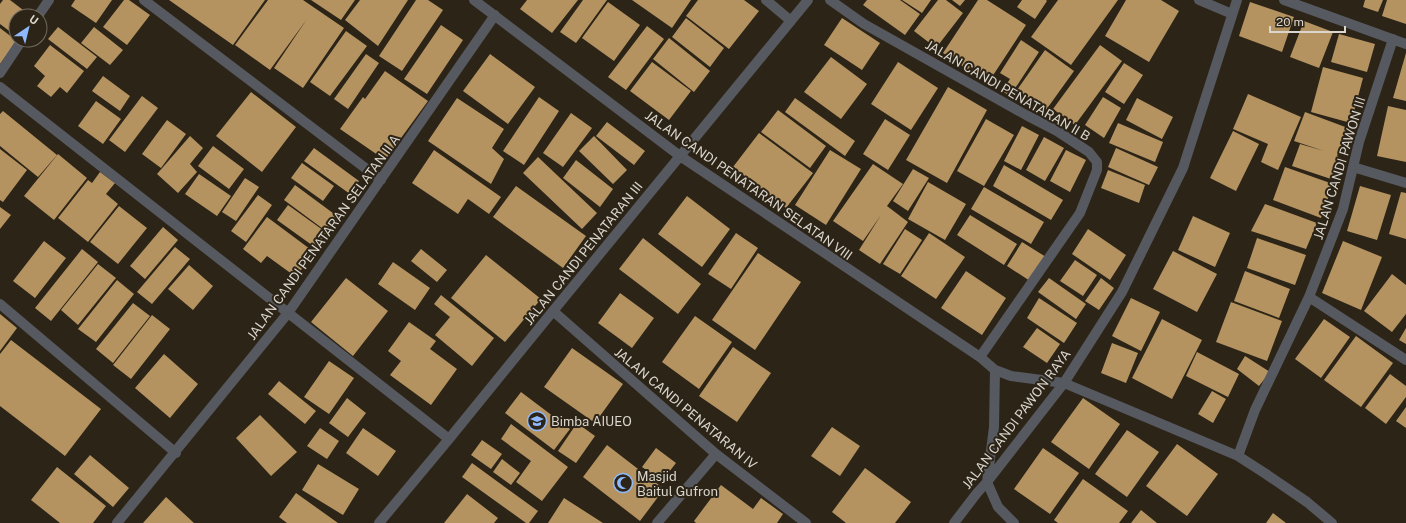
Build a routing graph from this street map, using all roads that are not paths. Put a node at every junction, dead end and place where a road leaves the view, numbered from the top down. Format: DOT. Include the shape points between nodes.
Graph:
graph roads {
  1 [pos="144,0"];
  2 [pos="474,0"];
  3 [pos="766,0"];
  4 [pos="808,0"];
  5 [pos="830,0"];
  6 [pos="1200,0"];
  7 [pos="1237,0"];
  8 [pos="1284,0"];
  9 [pos="1232,14"];
  10 [pos="495,15"];
  11 [pos="791,21"];
  12 [pos="1393,39"];
  13 [pos="1406,44"];
  14 [pos="17,48"];
  15 [pos="0,73"];
  16 [pos="0,87"];
  17 [pos="680,156"];
  18 [pos="1353,167"];
  19 [pos="381,180"];
  20 [pos="1406,183"];
  21 [pos="1309,297"];
  22 [pos="0,304"];
  23 [pos="553,311"];
  24 [pos="288,313"];
  25 [pos="980,357"];
  26 [pos="1406,360"];
  27 [pos="995,370"];
  28 [pos="1064,383"];
  29 [pos="450,439"];
  30 [pos="176,453"];
  31 [pos="716,454"];
  32 [pos="1238,456"];
  33 [pos="987,482"];
  34 [pos="117,523"];
  35 [pos="379,523"];
  36 [pos="657,523"];
  37 [pos="806,523"];
  38 [pos="954,523"];
  39 [pos="1014,523"];
  40 [pos="1332,523"];
  1 -- 19 [label="street"];
  2 -- 10 [label="street, JALAN CANDI PENATARAN SELATAN VIII"];
  3 -- 11 [label="street"];
  4 -- 11 [label="street, JALAN CANDI PENATARAN III"];
  5 -- 25 [label="street, JALAN CANDI PENATARAN II B" via="864,24 1057,131 1089,152 1097,162 1097,170 1080,213"];
  6 -- 9 [label="street"];
  7 -- 9 [label="street, JALAN CANDI PAWON RAYA"];
  8 -- 12 [label="street"];
  9 -- 28 [label="street, JALAN CANDI PAWON RAYA" via="1183,168 1122,292"];
  10 -- 17 [label="street, JALAN CANDI PENATARAN SELATAN VIII"];
  10 -- 19 [label="street, JALAN CANDI PENATARAN SELATAN II A"];
  11 -- 17 [label="street, JALAN CANDI PENATARAN III"];
  12 -- 13 [label="street"];
  12 -- 18 [label="street, JALAN CANDI PAWON III"];
  14 -- 15 [label="street"];
  16 -- 24 [label="street"];
  17 -- 23 [label="street, JALAN CANDI PENATARAN III"];
  17 -- 25 [label="street, JALAN CANDI PENATARAN SELATAN VIII"];
  18 -- 20 [label="street"];
  18 -- 21 [label="street, JALAN CANDI PAWON III" via="1343,209"];
  19 -- 24 [label="street, JALAN CANDI PENATARAN SELATAN II A"];
  21 -- 26 [label="street"];
  21 -- 32 [label="street, JALAN CANDI PAWON III" via="1255,410"];
  22 -- 30 [label="street"];
  23 -- 29 [label="street, JALAN CANDI PENATARAN III"];
  23 -- 31 [label="street, JALAN CANDI PENATARAN IV"];
  24 -- 29 [label="street"];
  24 -- 30 [label="street, JALAN CANDI PENATARAN SELATAN II A"];
  25 -- 27 [label="street, JALAN CANDI PENATARAN SELATAN VIII"];
  27 -- 28 [label="street" via="1011,376"];
  27 -- 33 [label="street" via="994,427"];
  28 -- 32 [label="street"];
  28 -- 33 [label="street, JALAN CANDI PAWON RAYA"];
  29 -- 35 [label="street, JALAN CANDI PENATARAN III"];
  30 -- 34 [label="street, JALAN CANDI PENATARAN SELATAN II A"];
  31 -- 36 [label="street"];
  31 -- 37 [label="street, JALAN CANDI PENATARAN IV"];
  32 -- 40 [label="street" via="1307,502"];
  33 -- 38 [label="street, JALAN CANDI PAWON RAYA"];
  33 -- 39 [label="street" via="998,507"];
}
